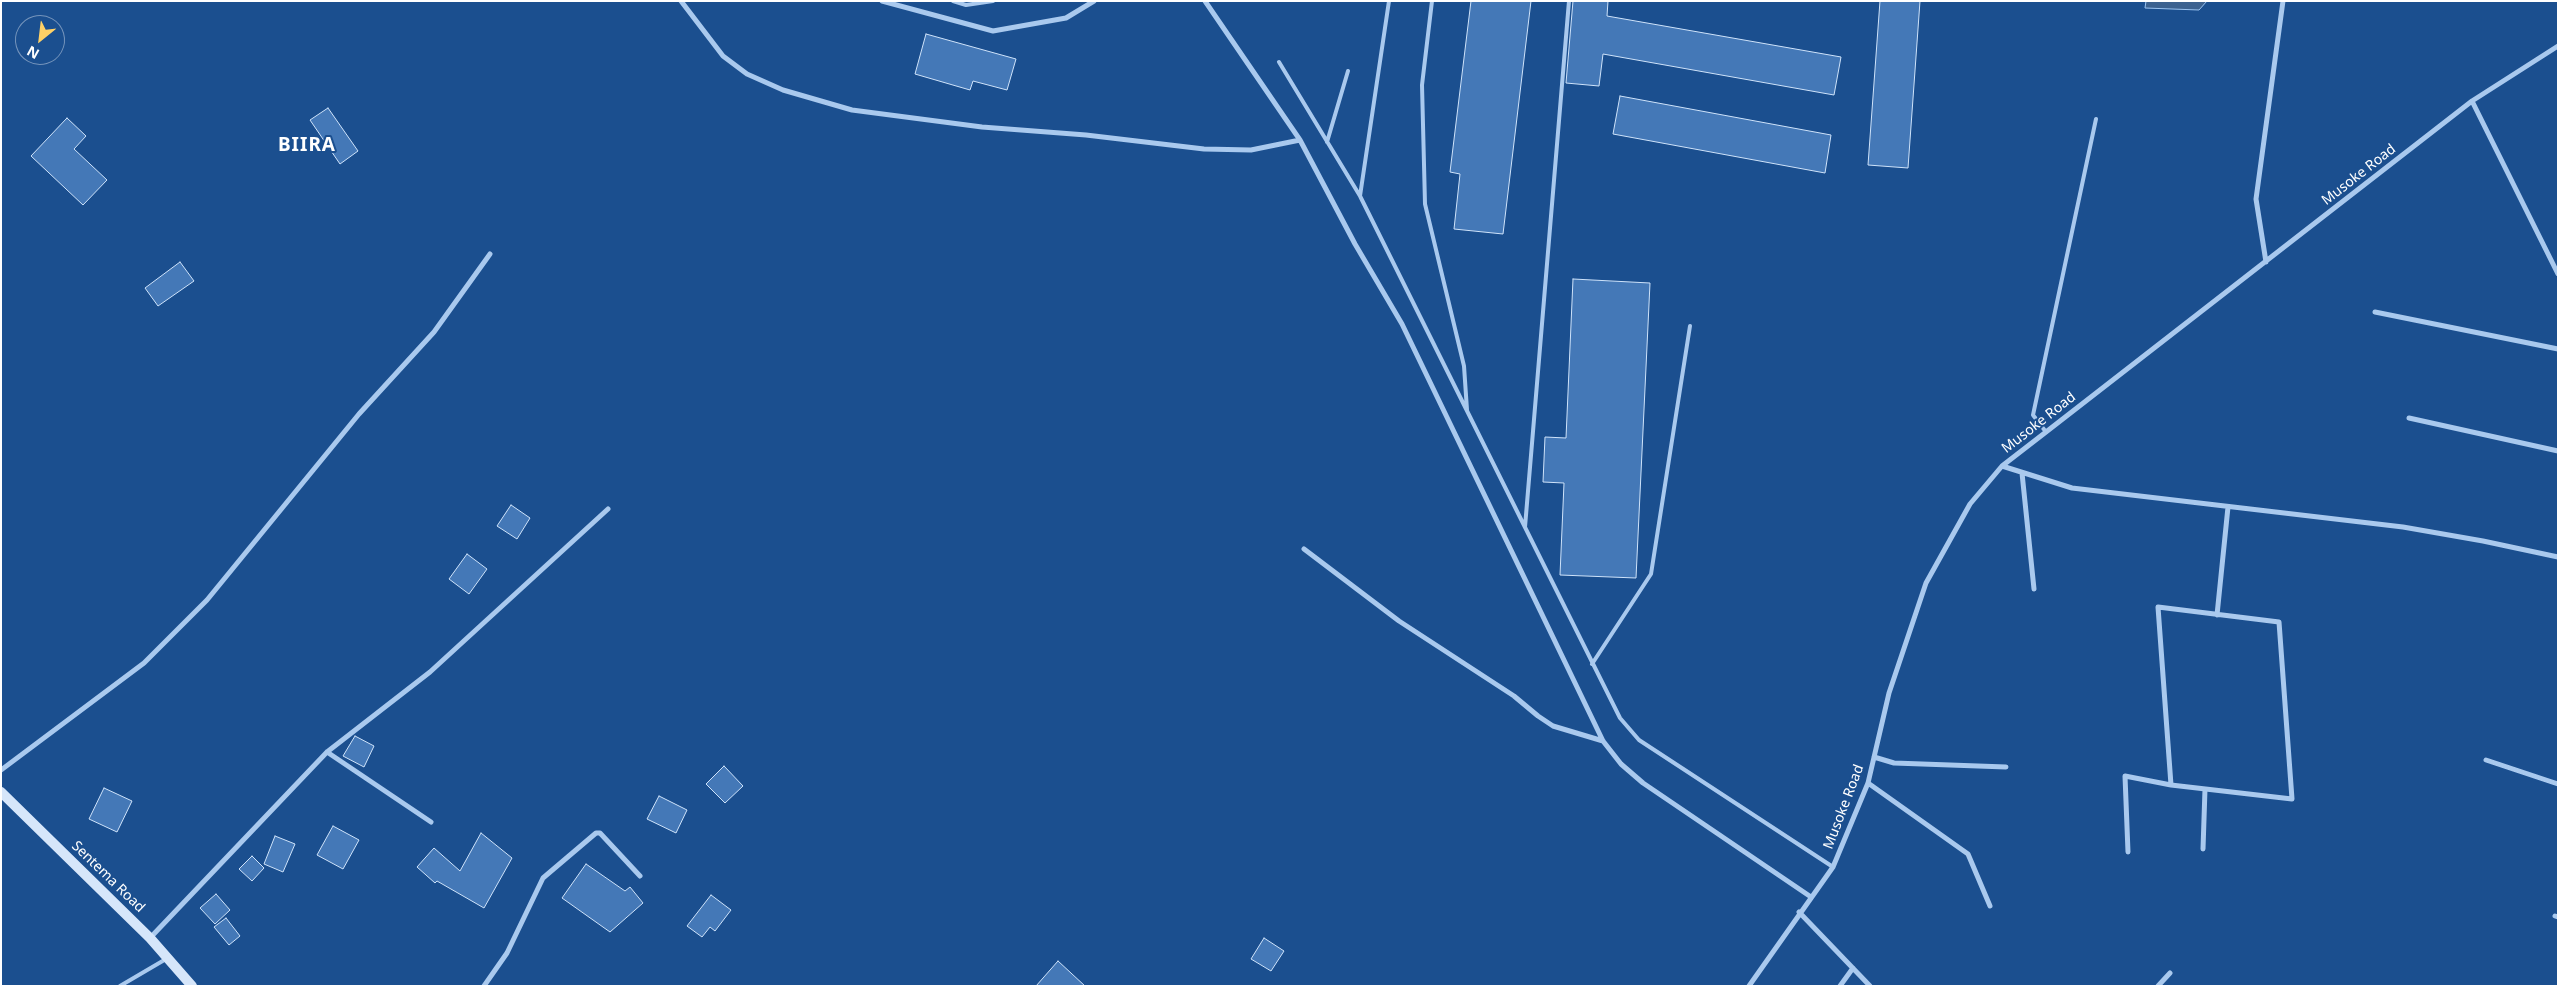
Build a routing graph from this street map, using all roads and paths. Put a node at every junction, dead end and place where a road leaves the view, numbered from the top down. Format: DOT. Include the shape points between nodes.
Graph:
graph roads {
  1 [pos="681,1"];
  2 [pos="882,1"];
  3 [pos="953,1"];
  4 [pos="992,1"];
  5 [pos="1094,1"];
  6 [pos="1389,1"];
  7 [pos="1432,1"];
  8 [pos="1569,1"];
  9 [pos="2283,1"];
  10 [pos="1206,2"];
  11 [pos="2558,46"];
  12 [pos="1279,62"];
  13 [pos="1348,71"];
  14 [pos="2472,101"];
  15 [pos="2096,119"];
  16 [pos="1300,140"];
  17 [pos="1327,142"];
  18 [pos="1360,196"];
  19 [pos="490,254"];
  20 [pos="2266,262"];
  21 [pos="2558,274"];
  22 [pos="2375,312"];
  23 [pos="1690,326"];
  24 [pos="2558,350"];
  25 [pos="1467,413"];
  26 [pos="2409,418"];
  27 [pos="2046,432"];
  28 [pos="2558,451"];
  29 [pos="2002,466"];
  30 [pos="2022,473"];
  31 [pos="2228,507"];
  32 [pos="608,509"];
  33 [pos="1525,529"];
  34 [pos="1304,550"];
  35 [pos="2558,557"];
  36 [pos="2034,589"];
  37 [pos="2217,614"];
  38 [pos="1592,664"];
  39 [pos="1603,740"];
  40 [pos="327,752"];
  41 [pos="1874,757"];
  42 [pos="2486,760"];
  43 [pos="2006,767"];
  44 [pos="1,770"];
  45 [pos="1868,782"];
  46 [pos="2558,784"];
  47 [pos="2171,785"];
  48 [pos="2205,789"];
  49 [pos="1,792"];
  50 [pos="430,822"];
  51 [pos="2203,849"];
  52 [pos="2128,852"];
  53 [pos="1833,867"];
  54 [pos="640,876"];
  55 [pos="1811,897"];
  56 [pos="1990,906"];
  57 [pos="1799,912"];
  58 [pos="150,938"];
  59 [pos="168,958"];
  60 [pos="1853,968"];
  61 [pos="2170,973"];
  62 [pos="120,986"];
  63 [pos="192,986"];
  64 [pos="484,986"];
  65 [pos="1749,986"];
  66 [pos="1840,986"];
  67 [pos="1870,986"];
  68 [pos="2158,986"];
  1 -- 16 [label="street" via="722,56 747,74 783,90 852,110 982,127 1204,149 1251,150"];
  2 -- 5 [label="street" via="993,31 1066,18"];
  3 -- 4 [label="lane" via="966,5"];
  6 -- 18 [label="lane"];
  7 -- 25 [label="lane" via="1422,85 1425,204 1464,366"];
  8 -- 33 [label="lane"];
  9 -- 20 [label="street" via="2256,199"];
  10 -- 16 [label="street"];
  11 -- 14 [label="street, Musoke Road"];
  12 -- 17 [label="lane"];
  13 -- 17 [label="lane"];
  14 -- 20 [label="street, Musoke Road"];
  14 -- 21 [label="street"];
  15 -- 27 [label="lane" via="2033,416"];
  16 -- 39 [label="street" via="1402,324"];
  17 -- 18 [label="lane"];
  18 -- 25 [label="lane"];
  19 -- 44 [label="street" via="434,332 359,414 207,600 144,663"];
  20 -- 27 [label="street, Musoke Road"];
  22 -- 24 [label="street"];
  23 -- 38 [label="lane" via="1651,574"];
  25 -- 33 [label="lane"];
  26 -- 28 [label="street"];
  27 -- 29 [label="street, Musoke Road"];
  29 -- 30 [label="street"];
  29 -- 41 [label="street, Musoke Road" via="1970,504 1926,583 1889,693"];
  30 -- 31 [label="street" via="2072,488"];
  30 -- 36 [label="street"];
  31 -- 35 [label="street" via="2403,527"];
  31 -- 37 [label="street"];
  32 -- 40 [label="street" via="430,672"];
  33 -- 38 [label="lane"];
  34 -- 39 [label="street" via="1399,621 1514,696 1553,726"];
  37 -- 47 [label="street" via="2158,607"];
  37 -- 48 [label="street" via="2279,622 2292,799"];
  38 -- 53 [label="lane" via="1620,718 1639,740"];
  39 -- 55 [label="street" via="1621,764 1643,783"];
  40 -- 50 [label="street"];
  40 -- 58 [label="street"];
  41 -- 43 [label="street" via="1894,763"];
  41 -- 45 [label="street, Musoke Road"];
  42 -- 46 [label="street"];
  45 -- 53 [label="street, Musoke Road"];
  45 -- 56 [label="street" via="1968,854"];
  47 -- 48 [label="street"];
  47 -- 52 [label="street" via="2125,776"];
  48 -- 51 [label="street"];
  49 -- 58 [label="main road, Sentema Road"];
  53 -- 55 [label="street, Musoke Road"];
  54 -- 64 [label="street" via="600,833 596,833 543,878 507,953"];
  55 -- 57 [label="street, Musoke Road"];
  57 -- 60 [label="street"];
  57 -- 65 [label="street, Musoke Road"];
  58 -- 59 [label="main road, Sentema Road"];
  59 -- 62 [label="lane"];
  59 -- 63 [label="main road, Sentema Road"];
  60 -- 66 [label="street"];
  60 -- 67 [label="street"];
  61 -- 68 [label="street"];
}
